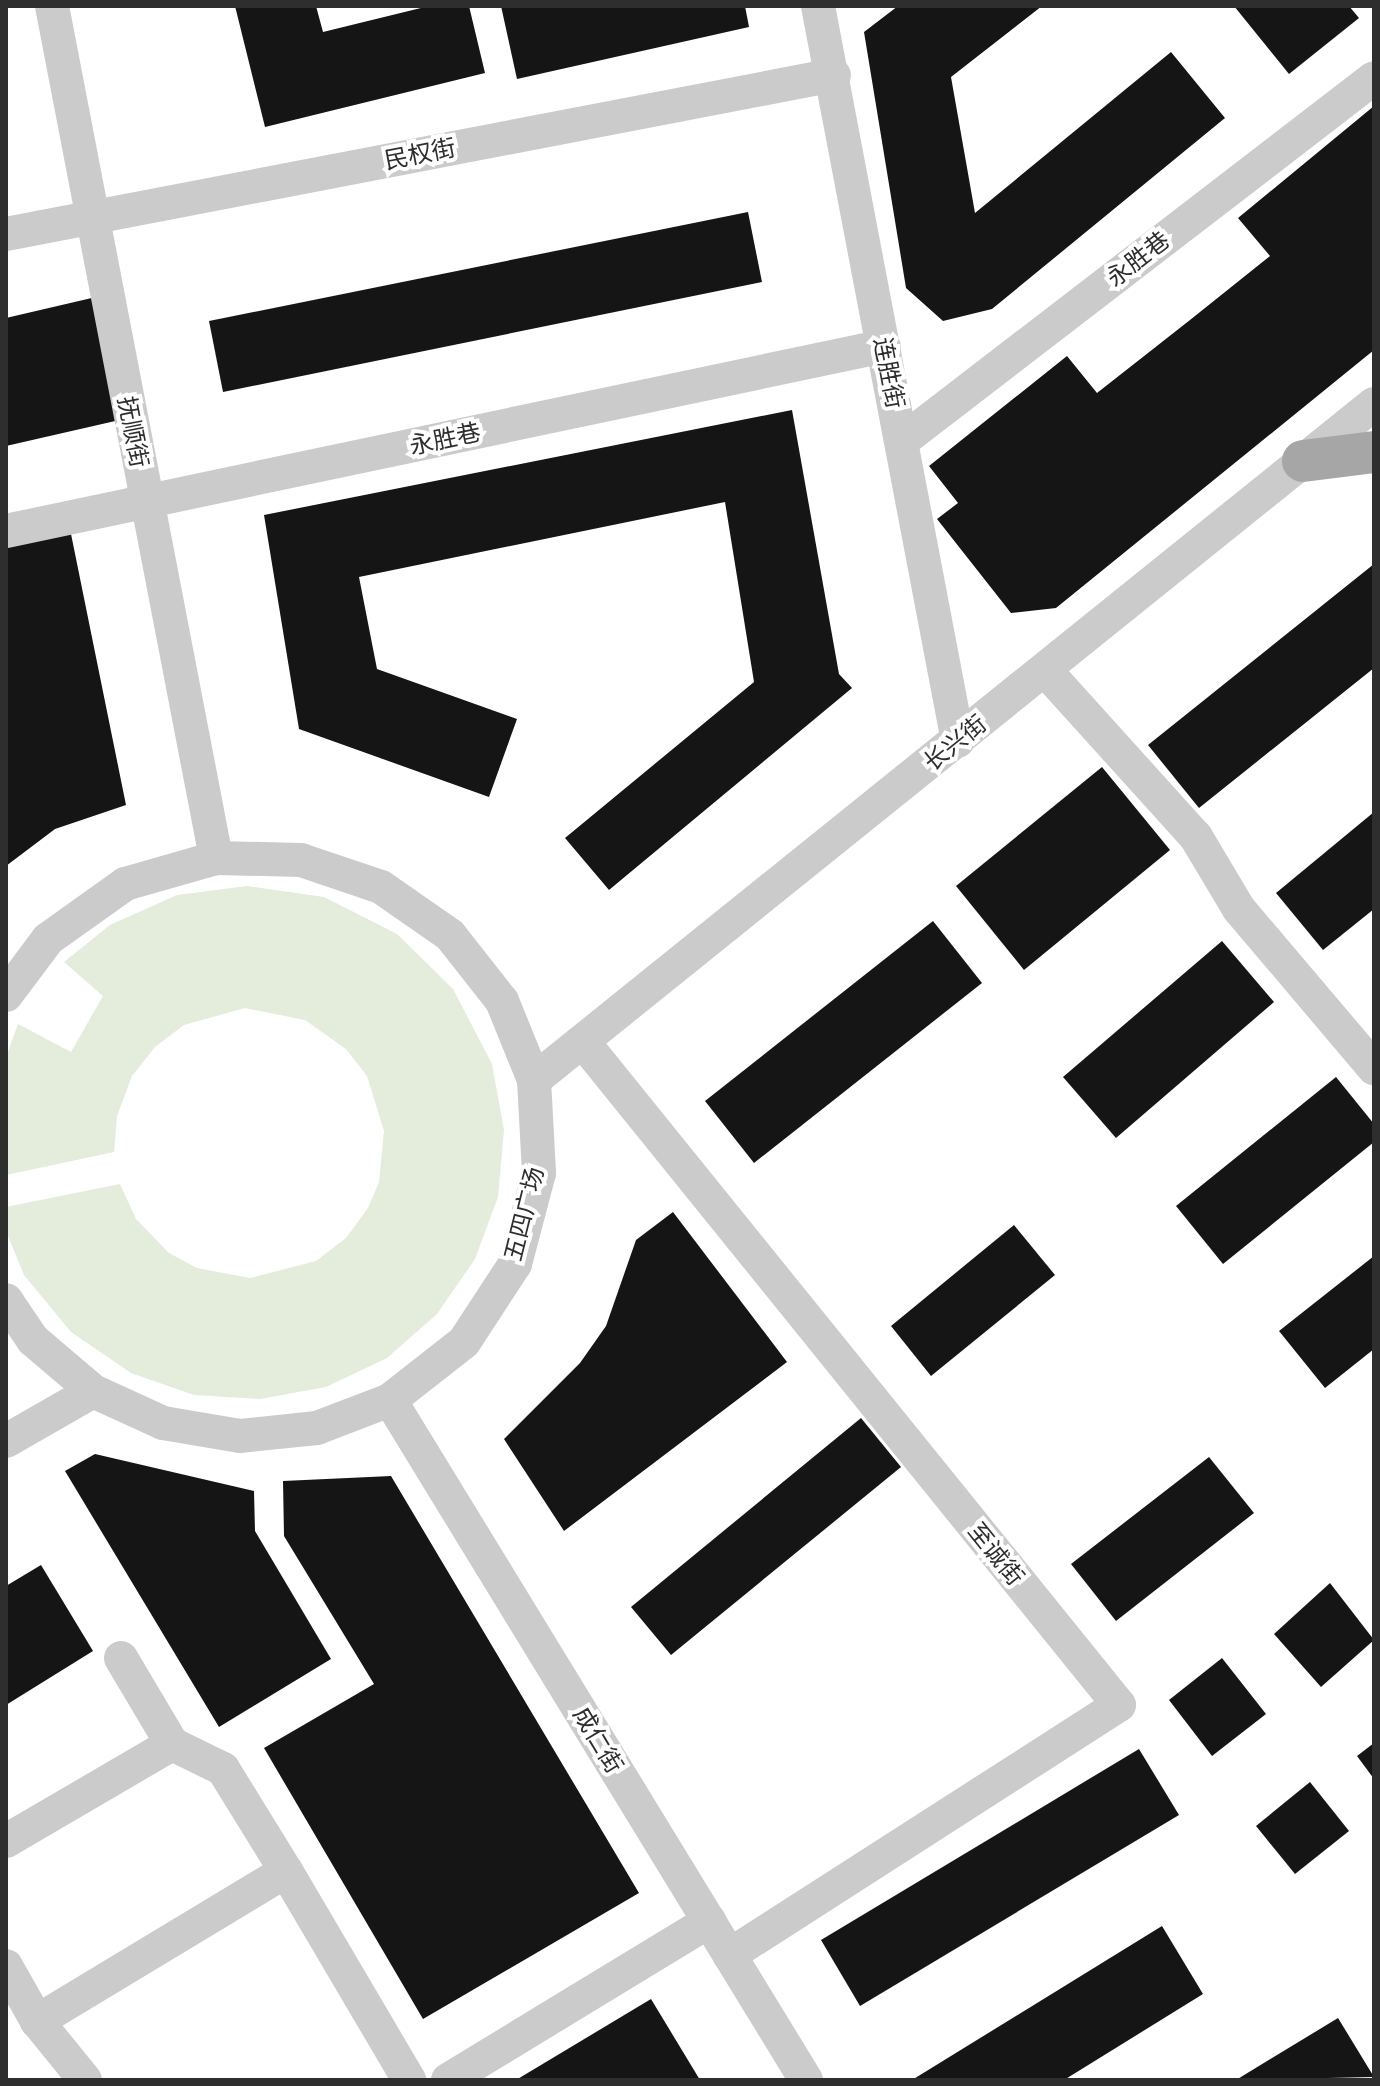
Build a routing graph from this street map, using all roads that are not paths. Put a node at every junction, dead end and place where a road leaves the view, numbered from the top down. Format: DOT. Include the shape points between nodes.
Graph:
graph roads {
  1 [pos="52,6"];
  2 [pos="818,6"];
  3 [pos="834,75"];
  4 [pos="1374,78"];
  5 [pos="90,217"];
  6 [pos="6,234"];
  7 [pos="884,346"];
  8 [pos="1374,404"];
  9 [pos="902,441"];
  10 [pos="1374,452"];
  11 [pos="1303,461"];
  12 [pos="146,502"];
  13 [pos="6,531"];
  14 [pos="1045,670"];
  15 [pos="958,741"];
  16 [pos="216,858"];
  17 [pos="6,995"];
  18 [pos="584,1043"];
  19 [pos="1374,1068"];
  20 [pos="534,1080"];
  21 [pos="6,1300"];
  22 [pos="93,1391"];
  23 [pos="390,1400"];
  24 [pos="6,1441"];
  25 [pos="121,1658"];
  26 [pos="172,1744"];
  27 [pos="6,1841"];
  28 [pos="286,1871"];
  29 [pos="709,1921"];
  30 [pos="729,1955"];
  31 [pos="6,1966"];
  32 [pos="37,2021"];
  33 [pos="85,2080"];
  34 [pos="409,2080"];
  35 [pos="448,2080"];
  36 [pos="806,2080"];
  1 -- 5 [label="street, 抚顺街"];
  2 -- 3 [label="street, 连胜街"];
  3 -- 5 [label="street, 民权街"];
  3 -- 7 [label="street, 连胜街"];
  4 -- 9 [label="street, 永胜巷"];
  5 -- 6 [label="street, 民权街"];
  5 -- 12 [label="street, 抚顺街"];
  7 -- 9 [label="street, 连胜街"];
  7 -- 12 [label="street, 永胜巷"];
  8 -- 11 [label="street, 长兴街"];
  9 -- 15 [label="street, 连胜街"];
  10 -- 11 [label="main road"];
  11 -- 14 [label="street, 长兴街"];
  12 -- 13 [label="street, 永胜巷"];
  12 -- 16 [label="street, 抚顺街"];
  14 -- 15 [label="street, 长兴街"];
  14 -- 19 [label="street" via="1196,837 1239,909"];
  15 -- 18 [label="street, 长兴街"];
  16 -- 17 [label="street, 五四广场" via="125,884 48,939"];
  16 -- 20 [label="street, 五四广场" via="301,860 381,887 450,935 502,1001"];
  18 -- 20 [label="street, 长兴街"];
  18 -- 30 [label="street, 至诚街" via="1119,1705"];
  20 -- 23 [label="street, 五四广场" via="539,1173 515,1264 464,1342"];
  21 -- 22 [label="street, 五四广场" via="33,1340"];
  22 -- 23 [label="street, 五四广场" via="163,1423 240,1436 317,1428"];
  22 -- 24 [label="street"];
  23 -- 29 [label="street, 成仁街"];
  25 -- 26 [label="street"];
  26 -- 27 [label="street"];
  26 -- 28 [label="street" via="223,1769"];
  28 -- 32 [label="street"];
  28 -- 34 [label="street"];
  29 -- 30 [label="street, 成仁街"];
  29 -- 35 [label="street"];
  30 -- 36 [label="street, 成仁街"];
  31 -- 32 [label="street"];
  32 -- 33 [label="street"];
}
